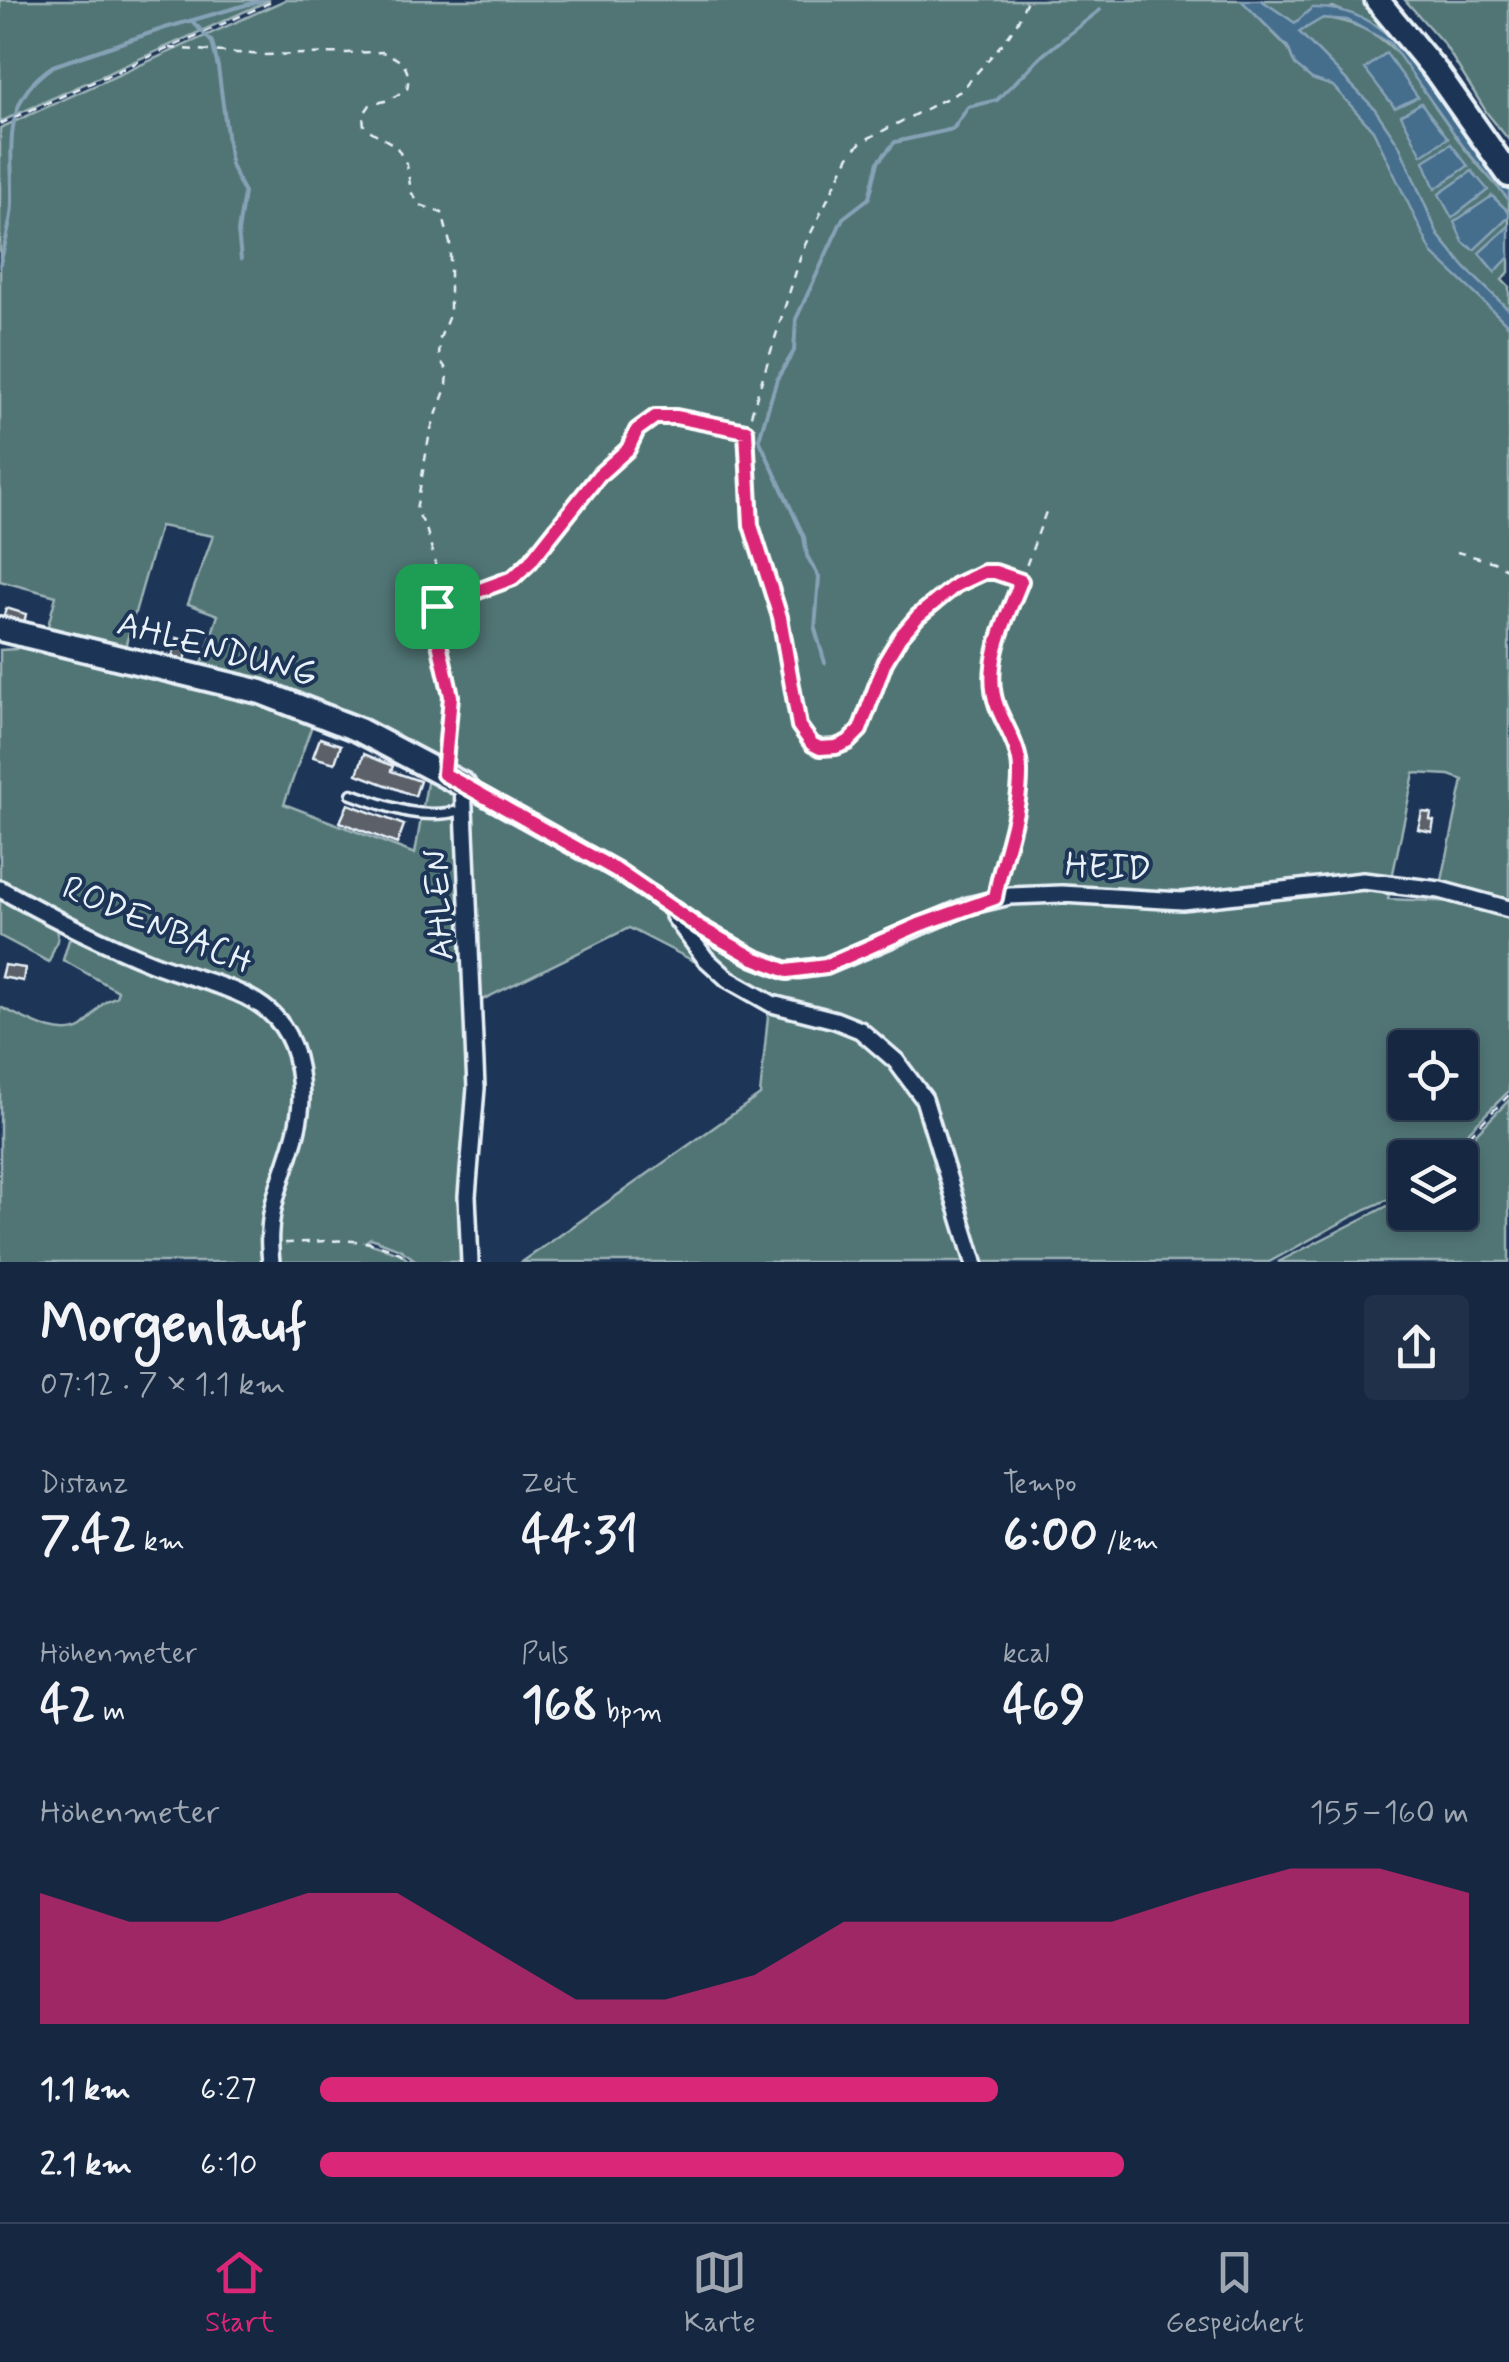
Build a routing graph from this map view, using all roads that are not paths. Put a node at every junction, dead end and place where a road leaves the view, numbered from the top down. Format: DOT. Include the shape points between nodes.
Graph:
graph roads {
  1 [pos="1377,0"];
  2 [pos="1509,175"];
  3 [pos="0,629"];
  4 [pos="453,779"];
  5 [pos="352,794"];
  6 [pos="465,810"];
  7 [pos="0,889"];
  8 [pos="668,908"];
  9 [pos="1509,909"];
  10 [pos="271,1262"];
  11 [pos="470,1262"];
  12 [pos="974,1262"];
  1 -- 2 [label="street"];
  3 -- 4 [label="street, AHLENDUNG" via="261,692 358,730"];
  4 -- 6 [label="street, AHLEN"];
  4 -- 8 [label="street" via="616,870"];
  5 -- 6 [label="lane" via="416,815"];
  6 -- 11 [label="street, AHLEN" via="476,1088 467,1196"];
  7 -- 10 [label="street, RODENBACH" via="155,964 239,991 284,1028 299,1076 300,1107 274,1204"];
  8 -- 9 [label="street, HEID" via="787,971 826,966 995,898 1062,894 1182,902 1363,881 1440,890"];
  8 -- 12 [label="street" via="728,979 772,1004 860,1030 896,1061 924,1099"];
}
